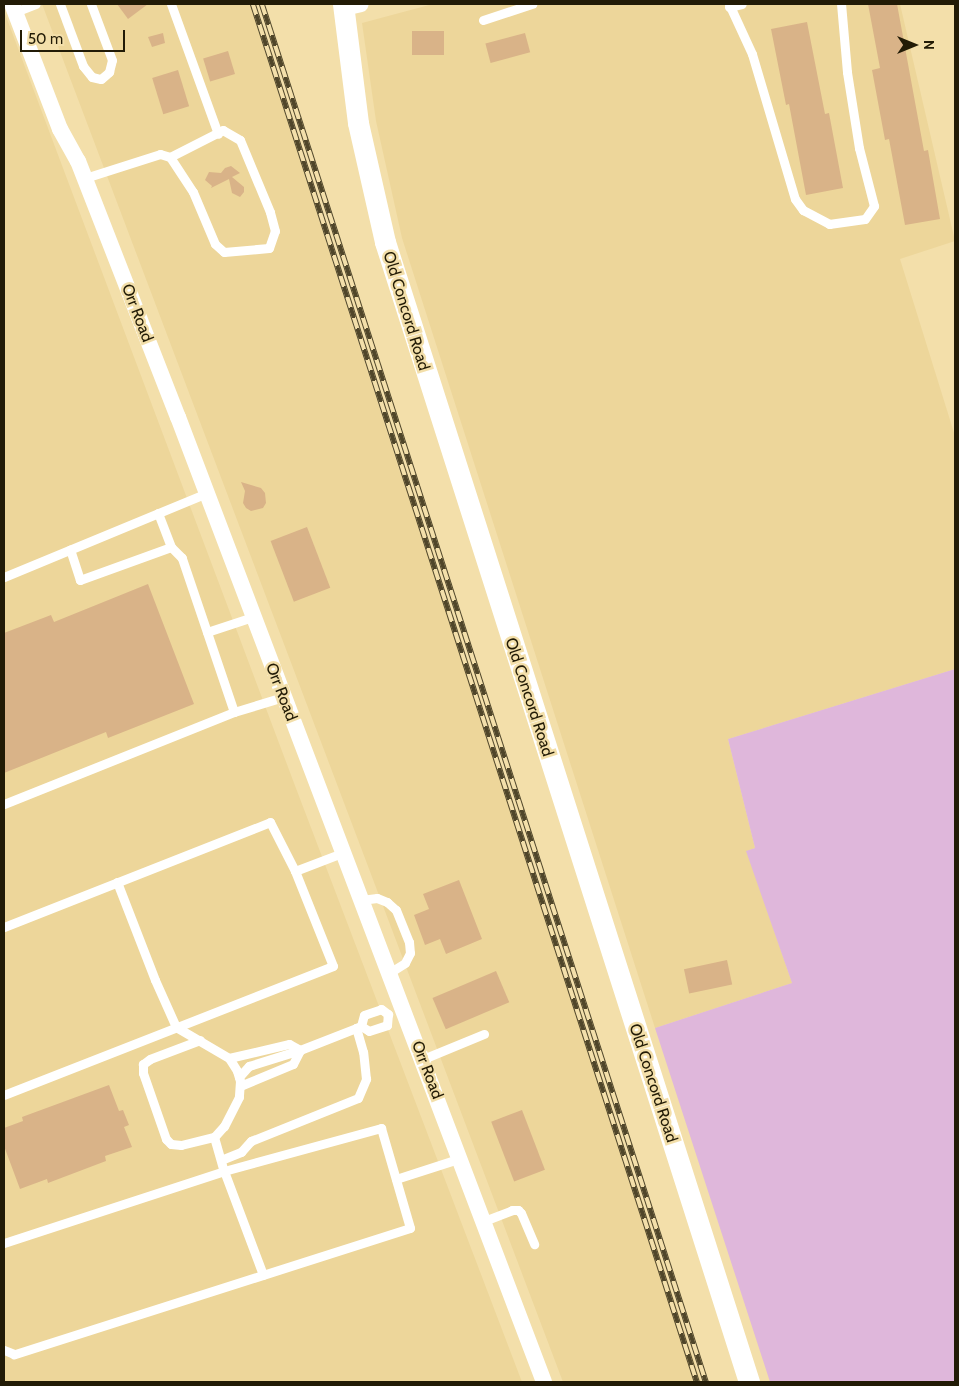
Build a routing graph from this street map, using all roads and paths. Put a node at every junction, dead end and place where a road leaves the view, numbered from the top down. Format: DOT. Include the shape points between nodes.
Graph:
graph roads {
  1 [pos="36,4"];
  2 [pos="60,4"];
  3 [pos="91,4"];
  4 [pos="172,4"];
  5 [pos="532,4"];
  6 [pos="742,4"];
  7 [pos="841,4"];
  8 [pos="349,5"];
  9 [pos="729,5"];
  10 [pos="14,8"];
  11 [pos="483,20"];
  12 [pos="218,134"];
  13 [pos="170,157"];
  14 [pos="85,178"];
  15 [pos="207,493"];
  16 [pos="158,513"];
  17 [pos="171,548"];
  18 [pos="70,550"];
  19 [pos="4,577"];
  20 [pos="253,617"];
  21 [pos="207,632"];
  22 [pos="283,697"];
  23 [pos="234,712"];
  24 [pos="4,804"];
  25 [pos="342,853"];
  26 [pos="295,871"];
  27 [pos="117,882"];
  28 [pos="361,900"];
  29 [pos="4,927"];
  30 [pos="389,973"];
  31 [pos="404,1009"];
  32 [pos="388,1014"];
  33 [pos="176,1027"];
  34 [pos="359,1027"];
  35 [pos="484,1034"];
  36 [pos="200,1040"];
  37 [pos="300,1050"];
  38 [pos="229,1058"];
  39 [pos="423,1059"];
  40 [pos="239,1082"];
  41 [pos="4,1095"];
  42 [pos="214,1137"];
  43 [pos="460,1158"];
  44 [pos="220,1160"];
  45 [pos="224,1171"];
  46 [pos="396,1179"];
  47 [pos="484,1221"];
  48 [pos="4,1243"];
  49 [pos="534,1244"];
  50 [pos="264,1275"];
  51 [pos="4,1350"];
  52 [pos="544,1382"];
  53 [pos="749,1382"];
  1 -- 10 [label="lane"];
  2 -- 3 [label="lane" via="83,66 92,77 101,78 108,72 112,60"];
  4 -- 12 [label="lane"];
  5 -- 11 [label="lane"];
  6 -- 9 [label="lane"];
  7 -- 9 [label="lane" via="859,148 874,206 865,219 829,224 803,210 795,199 752,54"];
  8 -- 53 [label="street, Old Concord Road" via="358,123 384,242"];
  10 -- 14 [label="street, Orr Road" via="60,129"];
  12 -- 13 [label="lane"];
  12 -- 13 [label="lane" via="223,130 240,140 270,212 275,231 269,248 224,252 215,244 193,192"];
  13 -- 14 [label="lane" via="160,154"];
  14 -- 15 [label="street, Orr Road"];
  15 -- 16 [label="lane"];
  15 -- 20 [label="street, Orr Road"];
  16 -- 17 [label="lane"];
  16 -- 18 [label="lane"];
  17 -- 18 [label="lane" via="80,580"];
  17 -- 21 [label="lane" via="182,558"];
  18 -- 19 [label="lane"];
  20 -- 21 [label="lane"];
  20 -- 22 [label="street, Orr Road"];
  21 -- 23 [label="lane"];
  22 -- 23 [label="lane"];
  22 -- 25 [label="street, Orr Road"];
  23 -- 24 [label="lane"];
  25 -- 26 [label="lane"];
  25 -- 28 [label="street, Orr Road"];
  26 -- 27 [label="lane" via="270,822"];
  26 -- 33 [label="lane" via="333,966"];
  27 -- 29 [label="lane"];
  27 -- 33 [label="lane"];
  28 -- 30 [label="street, Orr Road"];
  28 -- 30 [label="lane" via="377,898 387,902 396,910 409,942 410,953 405,963"];
  30 -- 31 [label="street, Orr Road"];
  31 -- 32 [label="lane"];
  31 -- 39 [label="street, Orr Road"];
  32 -- 34 [label="lane" via="381,1009 364,1015"];
  32 -- 34 [label="lane" via="387,1025 369,1031"];
  33 -- 36 [label="lane"];
  33 -- 41 [label="lane"];
  34 -- 37 [label="lane"];
  34 -- 44 [label="lane" via="366,1079 358,1098 251,1141 241,1152"];
  35 -- 39 [label="lane"];
  36 -- 38 [label="lane"];
  36 -- 42 [label="lane" via="150,1059 143,1064 143,1073 171,1144 182,1145"];
  37 -- 38 [label="lane" via="289,1044"];
  37 -- 40 [label="lane" via="249,1066"];
  37 -- 40 [label="lane" via="293,1064"];
  38 -- 40 [label="lane"];
  39 -- 43 [label="street, Orr Road"];
  40 -- 42 [label="lane" via="239,1097 224,1126"];
  42 -- 44 [label="lane"];
  43 -- 46 [label="lane"];
  43 -- 47 [label="street, Orr Road"];
  44 -- 45 [label="lane"];
  45 -- 46 [label="lane" via="381,1128"];
  45 -- 48 [label="lane"];
  45 -- 50 [label="lane"];
  46 -- 50 [label="lane" via="410,1228"];
  47 -- 49 [label="lane" via="518,1210"];
  47 -- 52 [label="street, Orr Road"];
  50 -- 51 [label="lane" via="14,1354"];
}
